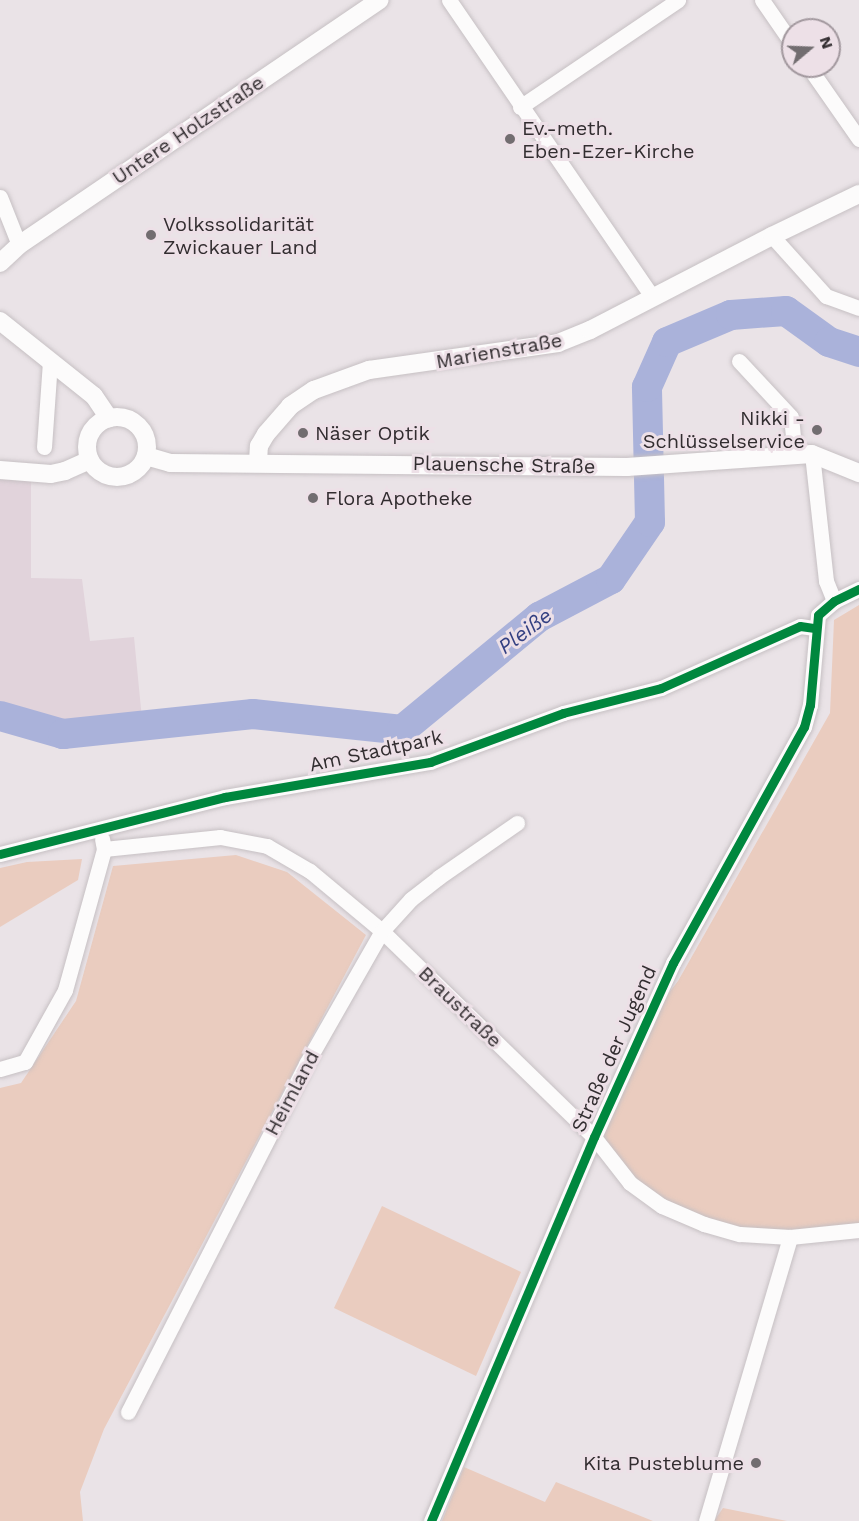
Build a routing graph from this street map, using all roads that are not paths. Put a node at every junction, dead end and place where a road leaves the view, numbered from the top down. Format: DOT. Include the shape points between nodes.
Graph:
graph roads {
  1 [pos="380,0"];
  2 [pos="449,0"];
  3 [pos="678,0"];
  4 [pos="762,0"];
  5 [pos="781,28"];
  6 [pos="816,78"];
  7 [pos="520,106"];
  8 [pos="859,139"];
  9 [pos="859,194"];
  10 [pos="0,197"];
  11 [pos="772,236"];
  12 [pos="19,245"];
  13 [pos="0,263"];
  14 [pos="652,297"];
  15 [pos="859,308"];
  16 [pos="0,321"];
  17 [pos="50,361"];
  18 [pos="739,361"];
  19 [pos="110,418"];
  20 [pos="44,447"];
  21 [pos="804,455"];
  22 [pos="146,456"];
  23 [pos="90,460"];
  24 [pos="258,463"];
  25 [pos="0,470"];
  26 [pos="859,473"];
  27 [pos="859,589"];
  28 [pos="834,601"];
  29 [pos="815,628"];
  30 [pos="517,823"];
  31 [pos="99,827"];
  32 [pos="104,849"];
  33 [pos="0,854"];
  34 [pos="382,931"];
  35 [pos="0,1069"];
  36 [pos="594,1137"];
  37 [pos="859,1230"];
  38 [pos="789,1237"];
  39 [pos="128,1412"];
  40 [pos="431,1521"];
  41 [pos="706,1521"];
  1 -- 12 [label="street, Untere Holzstraße"];
  2 -- 7 [label="street"];
  3 -- 7 [label="street"];
  4 -- 5 [label="street"];
  6 -- 8 [label="street"];
  7 -- 14 [label="street"];
  9 -- 11 [label="street, Marienstraße"];
  10 -- 12 [label="street"];
  11 -- 14 [label="street, Marienstraße"];
  11 -- 15 [label="street" via="826,296"];
  12 -- 13 [label="street, Untere Holzstraße"];
  14 -- 24 [label="street, Marienstraße" via="558,343 369,370 314,390 290,406 266,434 259,446"];
  16 -- 17 [label="street"];
  17 -- 19 [label="street" via="94,396"];
  17 -- 20 [label="street"];
  18 -- 21 [label="street" via="792,417"];
  19 -- 22 [label="street" via="135,422 146,439"];
  19 -- 23 [label="street" via="91,431 87,440"];
  21 -- 24 [label="street, Plauensche Straße" via="627,467"];
  21 -- 26 [label="street, Plauensche Straße"];
  21 -- 28 [label="street" via="826,581"];
  22 -- 23 [label="street" via="140,467 122,477 103,474"];
  22 -- 24 [label="street, Plauensche Straße" via="170,463"];
  23 -- 25 [label="street" via="51,474"];
  27 -- 28 [label="street"];
  28 -- 29 [label="street, Straße der Jugend" via="818,615"];
  29 -- 31 [label="street, Am Stadtpark" via="800,626 661,688 562,713 430,762 225,797"];
  29 -- 36 [label="street, Straße der Jugend" via="810,705 804,727 673,963"];
  30 -- 34 [label="street, Heimland" via="411,899"];
  31 -- 32 [label="street"];
  31 -- 33 [label="street, Am Stadtpark"];
  32 -- 34 [label="street, Braustraße" via="220,837 267,846 310,871"];
  32 -- 35 [label="street" via="65,990 25,1062"];
  34 -- 36 [label="street, Braustraße"];
  34 -- 39 [label="street, Heimland" via="306,1064"];
  36 -- 38 [label="street, Braustraße" via="630,1183 662,1206 740,1234"];
  36 -- 40 [label="street, Straße der Jugend"];
  37 -- 38 [label="street, Braustraße"];
  38 -- 41 [label="street"];
}
